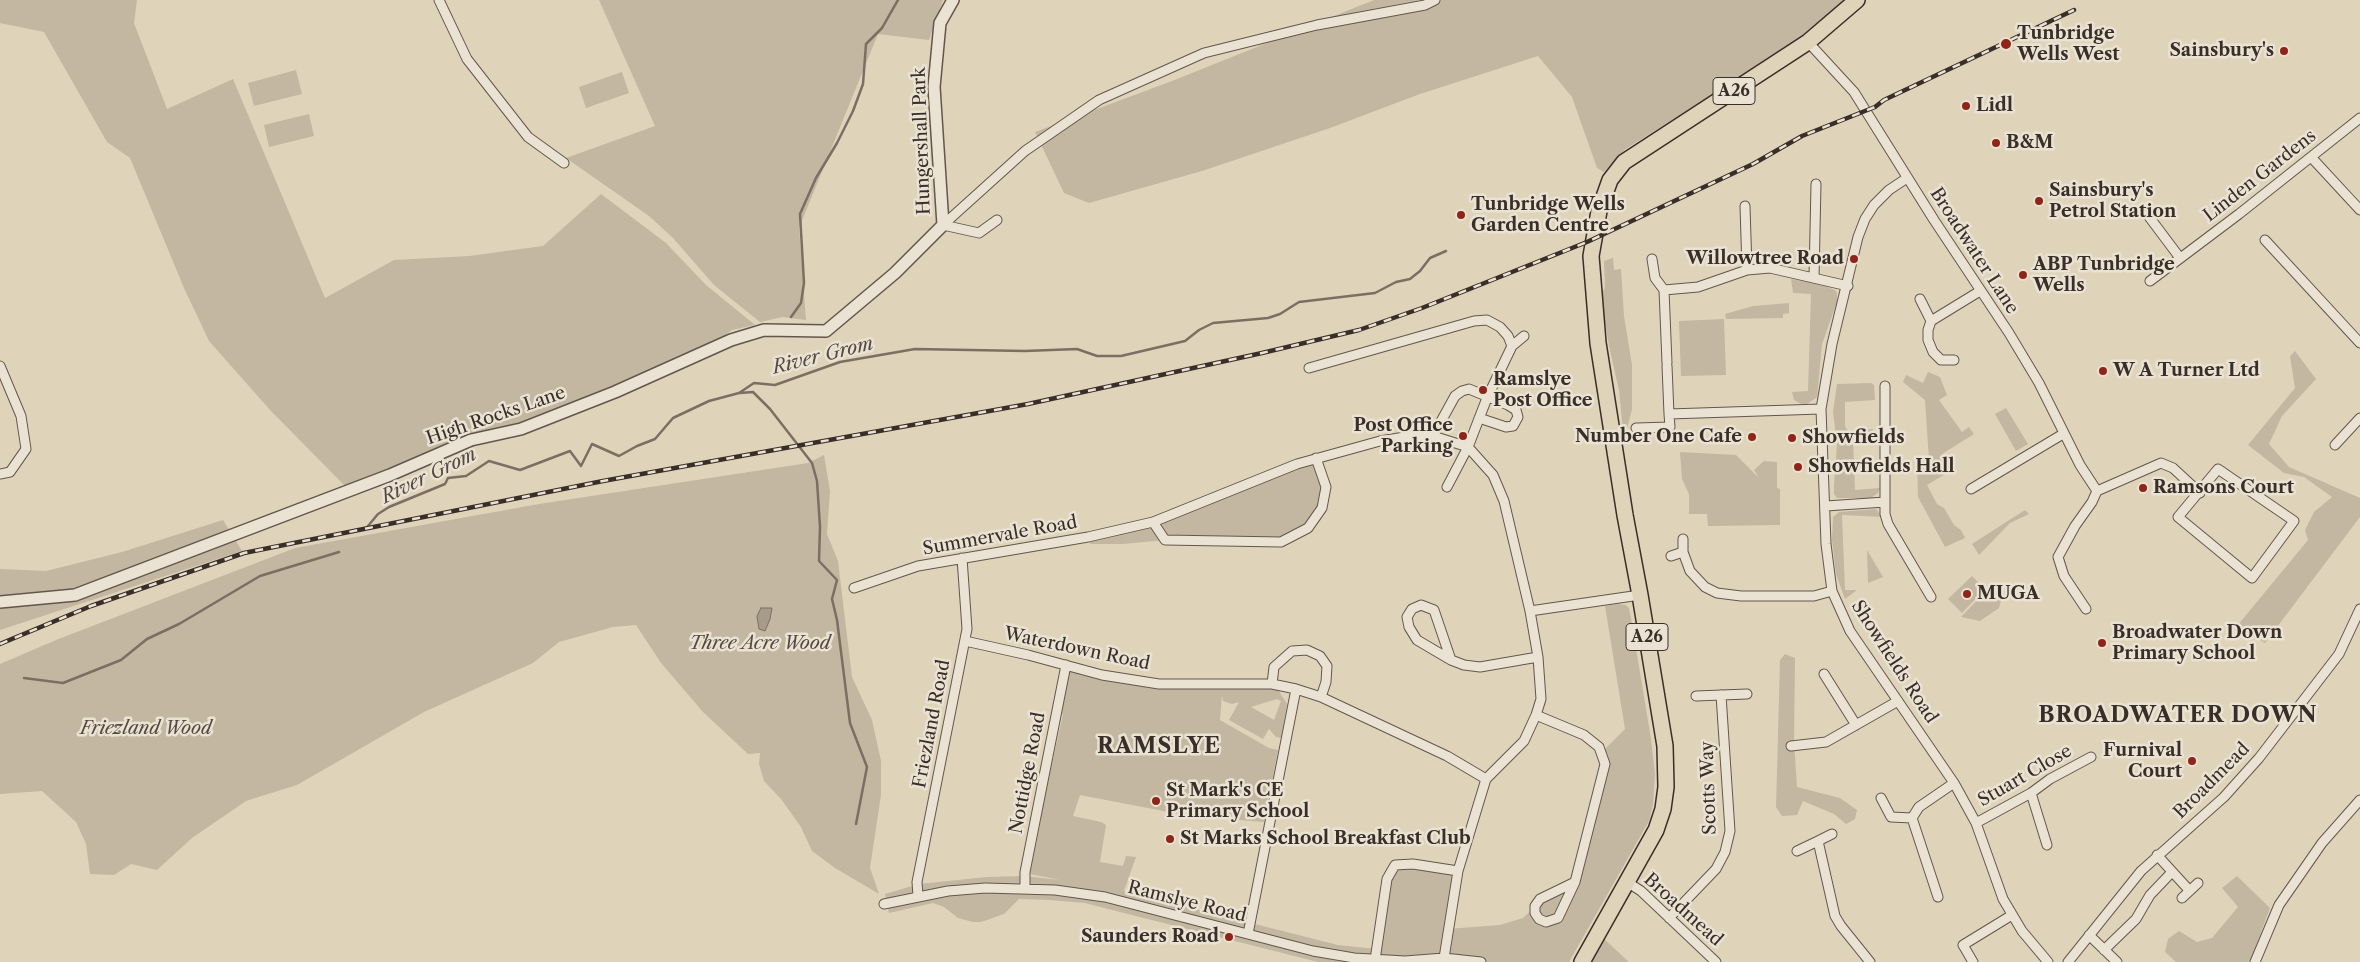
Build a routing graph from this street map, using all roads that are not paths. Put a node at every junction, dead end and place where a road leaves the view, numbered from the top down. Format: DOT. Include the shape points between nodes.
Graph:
graph roads {
  1 [pos="439,0"];
  2 [pos="953,0"];
  3 [pos="1436,0"];
  4 [pos="1857,0"];
  5 [pos="1808,42"];
  6 [pos="2360,118"];
  7 [pos="2311,157"];
  8 [pos="564,163"];
  9 [pos="1907,178"];
  10 [pos="1816,184"];
  11 [pos="1745,206"];
  12 [pos="2360,210"];
  13 [pos="2147,214"];
  14 [pos="997,220"];
  15 [pos="943,225"];
  16 [pos="2265,240"];
  17 [pos="2180,258"];
  18 [pos="1652,259"];
  19 [pos="1747,270"];
  20 [pos="1814,278"];
  21 [pos="2150,281"];
  22 [pos="1848,286"];
  23 [pos="1664,290"];
  24 [pos="1980,291"];
  25 [pos="1920,299"];
  26 [pos="1931,322"];
  27 [pos="1524,336"];
  28 [pos="2360,343"];
  29 [pos="1512,346"];
  30 [pos="1362,351"];
  31 [pos="1954,360"];
  32 [pos="1364,361"];
  33 [pos="0,366"];
  34 [pos="1308,368"];
  35 [pos="1885,386"];
  36 [pos="1487,398"];
  37 [pos="1821,409"];
  38 [pos="1669,414"];
  39 [pos="1479,418"];
  40 [pos="2360,418"];
  41 [pos="1636,428"];
  42 [pos="2063,434"];
  43 [pos="1433,436"];
  44 [pos="2335,445"];
  45 [pos="1468,447"];
  46 [pos="1316,458"];
  47 [pos="0,474"];
  48 [pos="1447,487"];
  49 [pos="1972,489"];
  50 [pos="2097,491"];
  51 [pos="2200,492"];
  52 [pos="1885,502"];
  53 [pos="1826,506"];
  54 [pos="1153,522"];
  55 [pos="1682,539"];
  56 [pos="1683,552"];
  57 [pos="1672,556"];
  58 [pos="962,558"];
  59 [pos="854,588"];
  60 [pos="1832,590"];
  61 [pos="1640,595"];
  62 [pos="1931,598"];
  63 [pos="0,602"];
  64 [pos="2086,609"];
  65 [pos="2360,609"];
  66 [pos="1530,611"];
  67 [pos="965,642"];
  68 [pos="1538,657"];
  69 [pos="1451,660"];
  70 [pos="1066,665"];
  71 [pos="1824,674"];
  72 [pos="1272,684"];
  73 [pos="1296,689"];
  74 [pos="1747,694"];
  75 [pos="1721,695"];
  76 [pos="1696,696"];
  77 [pos="1321,697"];
  78 [pos="1898,701"];
  79 [pos="1536,715"];
  80 [pos="1856,725"];
  81 [pos="1791,746"];
  82 [pos="2091,757"];
  83 [pos="1486,779"];
  84 [pos="1954,783"];
  85 [pos="2032,793"];
  86 [pos="1881,798"];
  87 [pos="2360,800"];
  88 [pos="1912,818"];
  89 [pos="1976,823"];
  90 [pos="1832,834"];
  91 [pos="1818,841"];
  92 [pos="2047,845"];
  93 [pos="1797,851"];
  94 [pos="2157,855"];
  95 [pos="1458,871"];
  96 [pos="2172,872"];
  97 [pos="1575,882"];
  98 [pos="1627,882"];
  99 [pos="2198,883"];
  100 [pos="1025,887"];
  101 [pos="2190,890"];
  102 [pos="918,896"];
  103 [pos="1938,897"];
  104 [pos="2182,898"];
  105 [pos="884,904"];
  106 [pos="2012,915"];
  107 [pos="1669,918"];
  108 [pos="1248,934"];
  109 [pos="2089,935"];
  110 [pos="2104,950"];
  111 [pos="1444,958"];
  112 [pos="1374,960"];
  113 [pos="1481,962"];
  114 [pos="1582,962"];
  115 [pos="1716,962"];
  116 [pos="1870,962"];
  117 [pos="1973,962"];
  118 [pos="2048,962"];
  119 [pos="2068,962"];
  120 [pos="2117,962"];
  121 [pos="2256,962"];
  1 -- 8 [label="street" via="468,59 528,137"];
  2 -- 15 [label="street, Hungershall Park" via="940,23 934,87"];
  3 -- 15 [label="street" via="1204,53 1099,100 1025,151"];
  4 -- 5 [label="highway, A26"];
  5 -- 9 [label="street, Broadwater Lane" via="1854,92"];
  5 -- 61 [label="highway, A26" via="1624,162 1610,180 1599,211 1591,256 1596,324"];
  6 -- 7 [label="street, Linden Gardens"];
  7 -- 12 [label="street"];
  7 -- 17 [label="street, Linden Gardens"];
  9 -- 22 [label="street, Showfields Road" via="1889,190 1865,219"];
  9 -- 24 [label="street, Broadwater Lane"];
  10 -- 20 [label="street"];
  11 -- 19 [label="street"];
  13 -- 17 [label="street"];
  14 -- 15 [label="street" via="979,233"];
  15 -- 63 [label="street, High Rocks Lane" via="895,273 826,331 764,330 731,340 615,392 521,429 463,443 390,475 75,595"];
  16 -- 28 [label="street"];
  17 -- 21 [label="street, Linden Gardens"];
  18 -- 23 [label="street" via="1655,278"];
  19 -- 20 [label="street" via="1770,268"];
  19 -- 23 [label="street" via="1698,287"];
  20 -- 22 [label="street"];
  22 -- 37 [label="street, Showfields Road" via="1832,344"];
  23 -- 38 [label="street"];
  24 -- 26 [label="street"];
  24 -- 42 [label="street, Broadwater Lane" via="2039,383"];
  25 -- 26 [label="street"];
  26 -- 31 [label="street" via="1928,340 1933,352 1940,360"];
  27 -- 29 [label="street"];
  29 -- 30 [label="street" via="1500,327 1488,320 1474,320"];
  29 -- 36 [label="street"];
  30 -- 32 [label="street"];
  30 -- 34 [label="street"];
  33 -- 47 [label="street" via="21,416 26,449 10,472"];
  35 -- 52 [label="street"];
  36 -- 39 [label="street"];
  36 -- 39 [label="street" via="1516,410 1518,417 1513,426 1506,427"];
  36 -- 43 [label="street" via="1469,389 1454,396"];
  37 -- 38 [label="street"];
  37 -- 53 [label="street, Showfields Road"];
  38 -- 41 [label="street" via="1670,427"];
  39 -- 45 [label="street"];
  40 -- 44 [label="street"];
  42 -- 49 [label="street"];
  42 -- 50 [label="street, Broadwater Lane"];
  43 -- 45 [label="street, Summervale Road"];
  43 -- 46 [label="street, Summervale Road" via="1380,441"];
  45 -- 48 [label="street"];
  45 -- 66 [label="street" via="1493,475 1504,502"];
  46 -- 54 [label="street, Summervale Road"];
  46 -- 54 [label="street" via="1326,487 1322,508 1308,528 1281,542 1165,540"];
  50 -- 51 [label="street" via="2161,463 2173,468"];
  50 -- 64 [label="street" via="2058,557 2064,576"];
  51 -- 51 [label="street" via="2178,517 2252,578 2294,521 2218,469"];
  52 -- 53 [label="street"];
  52 -- 62 [label="street" via="1888,524"];
  53 -- 60 [label="street, Showfields Road" via="1826,544"];
  54 -- 58 [label="street, Summervale Road" via="1088,537"];
  55 -- 56 [label="street"];
  56 -- 57 [label="street"];
  56 -- 60 [label="street" via="1696,579 1717,593 1814,596"];
  58 -- 59 [label="street, Summervale Road" via="918,566"];
  58 -- 67 [label="street, Friezland Road"];
  60 -- 78 [label="street, Showfields Road" via="1850,631"];
  61 -- 66 [label="street"];
  61 -- 98 [label="highway, A26" via="1665,746 1666,787 1656,830"];
  65 -- 94 [label="street, Broadmead" via="2340,654 2259,758 2224,797"];
  66 -- 68 [label="street"];
  67 -- 70 [label="street, Waterdown Road"];
  67 -- 102 [label="street, Friezland Road" via="917,882"];
  68 -- 69 [label="street" via="1480,667 1464,666"];
  68 -- 79 [label="street" via="1541,699"];
  69 -- 69 [label="street" via="1417,640 1407,617 1412,609 1420,606 1434,610"];
  70 -- 72 [label="street, Waterdown Road" via="1102,675 1158,684"];
  70 -- 100 [label="street, Nottidge Road" via="1025,872"];
  71 -- 80 [label="street"];
  72 -- 73 [label="street, Waterdown Road"];
  72 -- 77 [label="street" via="1274,667 1292,650 1307,650 1320,656 1327,666"];
  73 -- 77 [label="street, Waterdown Road"];
  73 -- 108 [label="street"];
  74 -- 75 [label="street"];
  75 -- 76 [label="street"];
  75 -- 107 [label="street, Scotts Way" via="1730,831 1725,852 1716,869"];
  77 -- 83 [label="street, Waterdown Road" via="1447,756"];
  78 -- 80 [label="street"];
  78 -- 84 [label="street, Showfields Road"];
  79 -- 83 [label="street" via="1524,741"];
  79 -- 97 [label="street" via="1584,735 1599,747 1605,764"];
  80 -- 81 [label="street" via="1826,742"];
  82 -- 85 [label="street, Stuart Close" via="2050,779"];
  83 -- 95 [label="street"];
  84 -- 88 [label="street" via="1919,807"];
  84 -- 89 [label="street, Showfields Road"];
  85 -- 89 [label="street, Stuart Close"];
  85 -- 92 [label="street"];
  86 -- 88 [label="street" via="1891,817"];
  87 -- 121 [label="street" via="2322,843 2279,905"];
  88 -- 103 [label="street"];
  89 -- 106 [label="street, Showfields Road" via="2003,899"];
  90 -- 91 [label="street"];
  91 -- 93 [label="street"];
  91 -- 116 [label="street" via="1835,916"];
  94 -- 96 [label="street"];
  94 -- 109 [label="street, Broadmead" via="2140,871"];
  95 -- 111 [label="street"];
  95 -- 112 [label="street" via="1413,864 1395,865 1387,878"];
  96 -- 101 [label="street"];
  96 -- 110 [label="street" via="2150,895 2136,919"];
  97 -- 97 [label="street" via="1558,918 1546,922 1539,919 1535,906 1540,899"];
  98 -- 107 [label="street, Broadmead"];
  98 -- 114 [label="highway, A26"];
  99 -- 101 [label="street"];
  100 -- 102 [label="street, Ramslye Road"];
  100 -- 108 [label="street, Ramslye Road" via="1105,897"];
  101 -- 104 [label="street"];
  102 -- 105 [label="street, Ramslye Road"];
  106 -- 117 [label="street" via="1963,945"];
  106 -- 118 [label="street, Showfields Road"];
  107 -- 115 [label="street, Broadmead"];
  108 -- 112 [label="street, Ramslye Road" via="1313,951"];
  109 -- 110 [label="street"];
  109 -- 119 [label="street, Broadmead"];
  110 -- 120 [label="street"];
  111 -- 112 [label="street, Ramslye Road"];
  111 -- 113 [label="street, Ramslye Road"];
}
